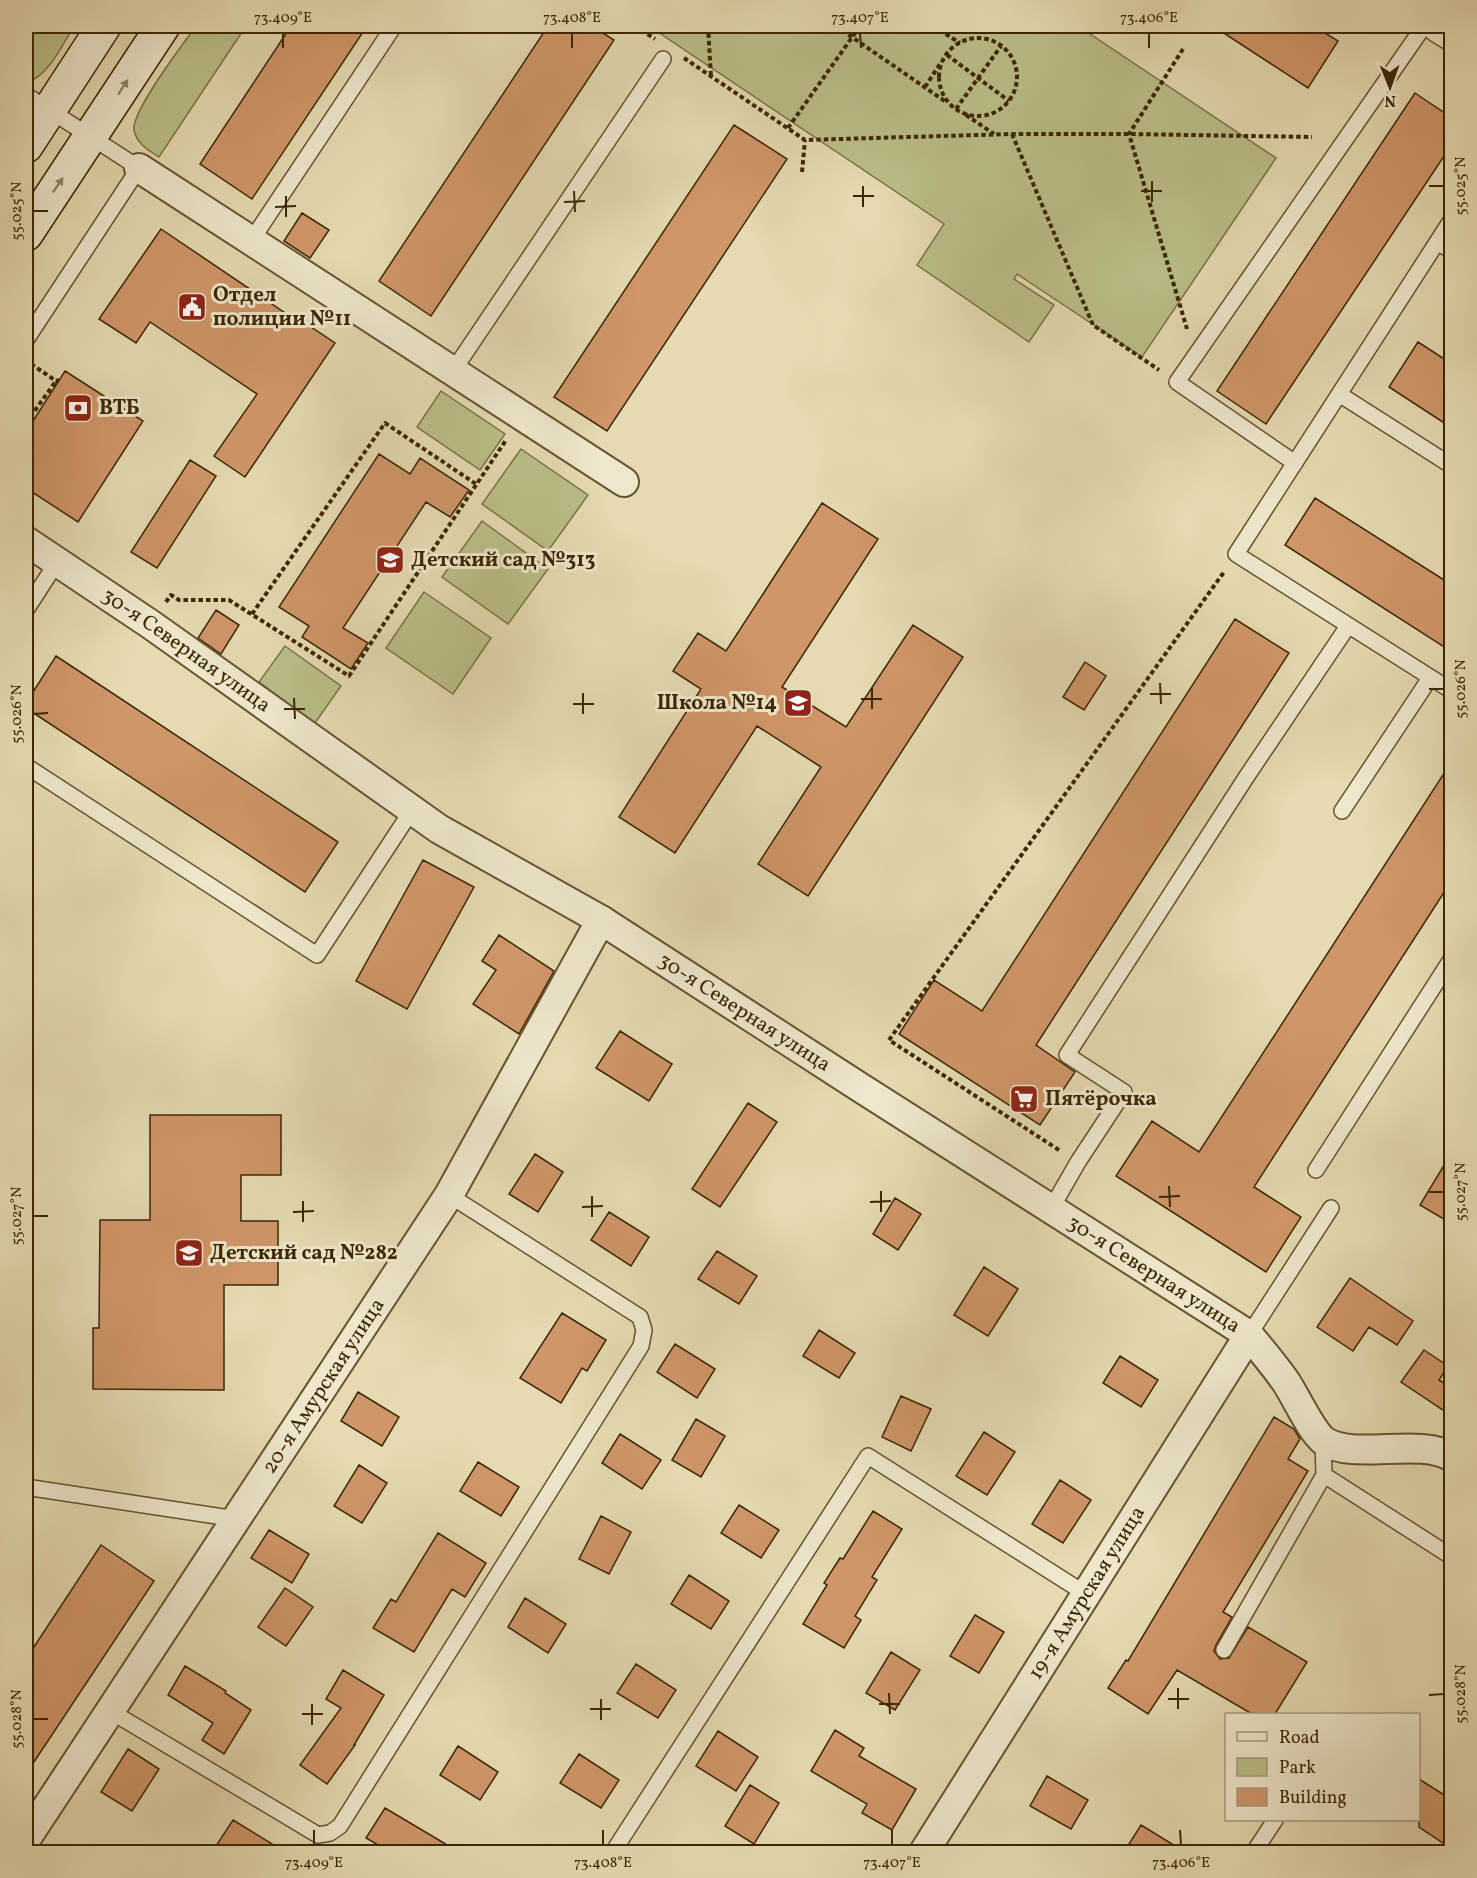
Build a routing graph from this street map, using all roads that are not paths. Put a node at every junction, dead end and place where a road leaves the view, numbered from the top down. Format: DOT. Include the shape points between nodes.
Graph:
graph roads {
  1 [pos="104,26"];
  2 [pos="163,26"];
  3 [pos="394,26"];
  4 [pos="1424,26"];
  5 [pos="1439,26"];
  6 [pos="1452,34"];
  7 [pos="670,57"];
  8 [pos="37,102"];
  9 [pos="90,136"];
  10 [pos="26,146"];
  11 [pos="139,168"];
  12 [pos="1452,219"];
  13 [pos="26,234"];
  14 [pos="251,241"];
  15 [pos="1437,242"];
  16 [pos="1452,251"];
  17 [pos="26,340"];
  18 [pos="453,371"];
  19 [pos="1339,394"];
  20 [pos="1295,463"];
  21 [pos="1452,466"];
  22 [pos="624,483"];
  23 [pos="26,541"];
  24 [pos="57,562"];
  25 [pos="26,610"];
  26 [pos="1348,626"];
  27 [pos="1430,678"];
  28 [pos="1452,692"];
  29 [pos="26,766"];
  30 [pos="412,810"];
  31 [pos="1342,811"];
  32 [pos="601,920"];
  33 [pos="1452,958"];
  34 [pos="1316,1170"];
  35 [pos="448,1195"];
  36 [pos="1331,1208"];
  37 [pos="1051,1209"];
  38 [pos="1249,1335"];
  39 [pos="1323,1440"];
  40 [pos="1452,1457"];
  41 [pos="1324,1475"];
  42 [pos="28,1490"];
  43 [pos="236,1519"];
  44 [pos="1452,1557"];
  45 [pos="1086,1594"];
  46 [pos="1224,1650"];
  47 [pos="110,1711"];
  48 [pos="1274,1821"];
  49 [pos="26,1839"];
  50 [pos="613,1852"];
  51 [pos="924,1852"];
  52 [pos="1254,1852"];
  1 -- 8 [label="main road"];
  9 -- 2 [label="main road, one-way"];
  3 -- 14 [label="lane"];
  4 -- 20 [label="lane" via="1177,382"];
  5 -- 6 [label="main road"];
  7 -- 18 [label="lane"];
  8 -- 9 [label="lane"];
  8 -- 10 [label="main road"];
  9 -- 11 [label="lane"];
  13 -- 9 [label="main road, one-way"];
  11 -- 14 [label="street"];
  11 -- 17 [label="lane"];
  12 -- 15 [label="lane"];
  14 -- 18 [label="street"];
  15 -- 16 [label="lane"];
  15 -- 19 [label="lane"];
  18 -- 22 [label="street"];
  19 -- 20 [label="lane"];
  19 -- 21 [label="lane"];
  20 -- 26 [label="lane" via="1236,554"];
  23 -- 24 [label="street, 30-я Северная улица"];
  24 -- 25 [label="lane"];
  24 -- 30 [label="street, 30-я Северная улица"];
  26 -- 27 [label="lane"];
  26 -- 37 [label="lane" via="1067,1055 1124,1092"];
  27 -- 28 [label="lane"];
  27 -- 31 [label="lane"];
  29 -- 30 [label="lane" via="317,955"];
  30 -- 32 [label="street, 30-я Северная улица"];
  32 -- 35 [label="street, 20-я Амурская улица"];
  32 -- 37 [label="street, 30-я Северная улица"];
  33 -- 34 [label="lane"];
  35 -- 43 [label="street, 20-я Амурская улица"];
  35 -- 47 [label="lane" via="640,1317 644,1330 641,1346 340,1826 318,1835"];
  36 -- 38 [label="lane"];
  37 -- 38 [label="street, 30-я Северная улица"];
  38 -- 39 [label="street, 30-я Северная улица" via="1286,1382"];
  38 -- 45 [label="street, 19-я Амурская улица"];
  39 -- 40 [label="street" via="1338,1447 1422,1449"];
  39 -- 41 [label="lane"];
  41 -- 44 [label="lane"];
  41 -- 46 [label="lane"];
  42 -- 43 [label="lane"];
  43 -- 47 [label="street, 20-я Амурская улица"];
  45 -- 50 [label="lane" via="868,1455"];
  45 -- 51 [label="street, 19-я Амурская улица"];
  47 -- 49 [label="street, 20-я Амурская улица"];
  48 -- 52 [label="lane"];
}
